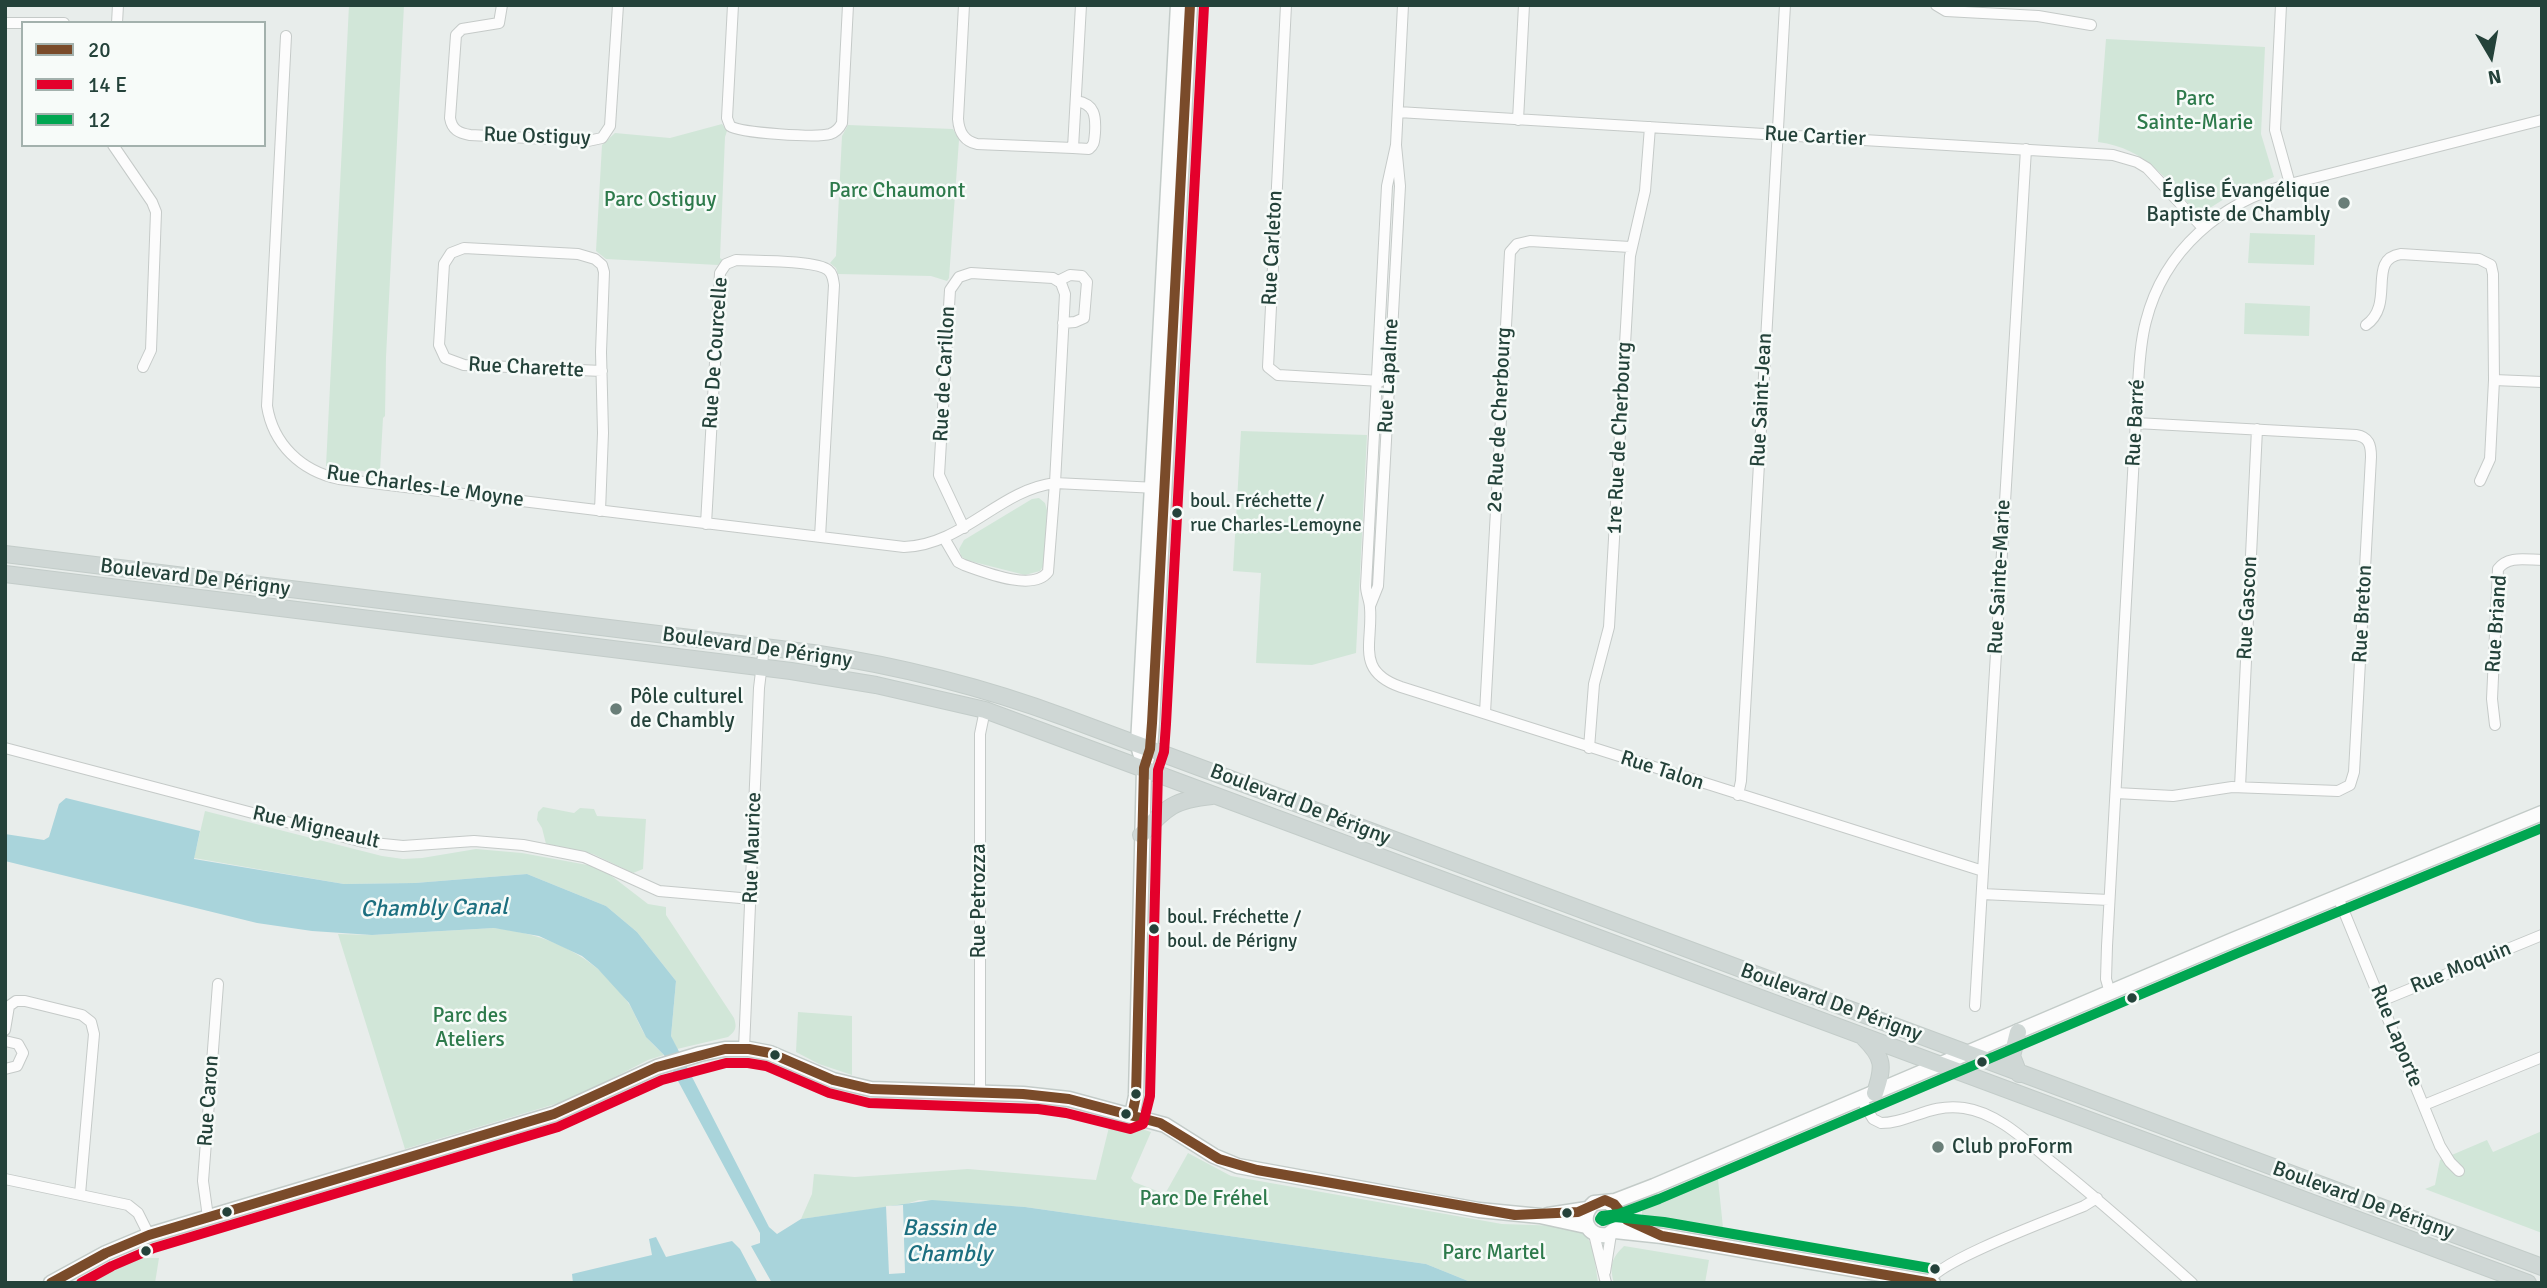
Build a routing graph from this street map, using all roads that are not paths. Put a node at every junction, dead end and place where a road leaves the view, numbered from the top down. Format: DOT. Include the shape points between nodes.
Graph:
graph roads {
  1 [pos="502,5"];
  2 [pos="618,5"];
  3 [pos="733,5"];
  4 [pos="848,5"];
  5 [pos="964,5"];
  6 [pos="1081,5"];
  7 [pos="1178,5"];
  8 [pos="1190,5"];
  9 [pos="1286,5"];
  10 [pos="1403,5"];
  11 [pos="1524,5"];
  12 [pos="1785,5"];
  13 [pos="1936,5"];
  14 [pos="2281,5"];
  15 [pos="2038,11"];
  16 [pos="2091,25"];
  17 [pos="286,36"];
  18 [pos="1076,101"];
  19 [pos="1398,113"];
  20 [pos="1518,120"];
  21 [pos="2542,120"];
  22 [pos="1650,127"];
  23 [pos="1778,135"];
  24 [pos="1396,145"];
  25 [pos="114,147"];
  26 [pos="1073,148"];
  27 [pos="2026,149"];
  28 [pos="2290,184"];
  29 [pos="2203,228"];
  30 [pos="1630,247"];
  31 [pos="1058,281"];
  32 [pos="1063,323"];
  33 [pos="2366,325"];
  34 [pos="143,367"];
  35 [pos="602,372"];
  36 [pos="1376,380"];
  37 [pos="2494,380"];
  38 [pos="1389,381"];
  39 [pos="2542,382"];
  40 [pos="2136,423"];
  41 [pos="2257,429"];
  42 [pos="2480,481"];
  43 [pos="1055,483"];
  44 [pos="1159,488"];
  45 [pos="600,511"];
  46 [pos="706,524"];
  47 [pos="964,528"];
  48 [pos="820,537"];
  49 [pos="944,538"];
  50 [pos="5,554"];
  51 [pos="2542,560"];
  52 [pos="5,574"];
  53 [pos="1370,606"];
  54 [pos="1368,642"];
  55 [pos="764,647"];
  56 [pos="761,667"];
  57 [pos="985,710"];
  58 [pos="1485,713"];
  59 [pos="2495,725"];
  60 [pos="1144,747"];
  61 [pos="5,748"];
  62 [pos="1589,748"];
  63 [pos="1144,768"];
  64 [pos="2240,787"];
  65 [pos="2116,793"];
  66 [pos="1218,795"];
  67 [pos="1738,795"];
  68 [pos="2542,813"];
  69 [pos="1141,835"];
  70 [pos="1983,871"];
  71 [pos="1982,894"];
  72 [pos="2338,897"];
  73 [pos="751,899"];
  74 [pos="2109,900"];
  75 [pos="2542,935"];
  76 [pos="218,984"];
  77 [pos="2110,993"];
  78 [pos="2381,1001"];
  79 [pos="1976,1006"];
  80 [pos="5,1030"];
  81 [pos="2018,1032"];
  82 [pos="1859,1034"];
  83 [pos="5,1041"];
  84 [pos="744,1049"];
  85 [pos="1966,1054"];
  86 [pos="2542,1058"];
  87 [pos="1942,1065"];
  88 [pos="5,1069"];
  89 [pos="2019,1073"];
  90 [pos="980,1093"];
  91 [pos="1868,1096"];
  92 [pos="2424,1105"];
  93 [pos="1132,1115"];
  94 [pos="2459,1171"];
  95 [pos="5,1179"];
  96 [pos="1654,1186"];
  97 [pos="80,1194"];
  98 [pos="2097,1198"];
  99 [pos="1609,1202"];
  100 [pos="1587,1209"];
  101 [pos="1620,1215"];
  102 [pos="1540,1216"];
  103 [pos="208,1217"];
  104 [pos="1590,1230"];
  105 [pos="1613,1232"];
  106 [pos="149,1235"];
  107 [pos="1662,1236"];
  108 [pos="2542,1267"];
  109 [pos="1605,1279"];
  110 [pos="1931,1282"];
  111 [pos="2523,1282"];
  112 [pos="51,1283"];
  113 [pos="2192,1283"];
  1 -- 2 [label="street, Rue Ostiguy" via="499,23 462,29 456,35 450,118 454,129 473,135 588,141 602,138 610,126"];
  3 -- 4 [label="street" via="730,126 745,131 822,135 837,131 842,123"];
  5 -- 26 [label="street" via="958,119 962,135 976,144"];
  6 -- 18 [label="street"];
  7 -- 44 [label="street"];
  8 -- 44 [label="street"];
  9 -- 36 [label="street, Rue Carleton" via="1268,367 1278,374"];
  10 -- 19 [label="street, Rue Lapalme"];
  11 -- 20 [label="street"];
  12 -- 23 [label="street, Rue Saint-Jean"];
  13 -- 15 [label="street" via="1950,12"];
  14 -- 28 [label="street" via="2275,130"];
  15 -- 16 [label="street"];
  17 -- 45 [label="street, Rue Charles-Le Moyne" via="267,398 278,438 303,464 331,477"];
  18 -- 26 [label="street"];
  18 -- 26 [label="street" via="1095,114 1094,143 1089,149"];
  19 -- 20 [label="street, Rue Cartier"];
  19 -- 24 [label="street, Rue Lapalme"];
  20 -- 22 [label="street, Rue Cartier"];
  21 -- 28 [label="street, Rue Barré"];
  22 -- 23 [label="street, Rue Cartier"];
  22 -- 30 [label="street, 1re Rue de Cherbourg" via="1644,191"];
  23 -- 27 [label="street, Rue Cartier"];
  23 -- 67 [label="street, Rue Saint-Jean"];
  24 -- 36 [label="street, Rue Lapalme" via="1387,186"];
  24 -- 38 [label="street, Rue Lapalme" via="1400,186"];
  25 -- 34 [label="street" via="156,212 151,350"];
  27 -- 29 [label="street, Rue Cartier" via="2113,155 2137,162 2158,178"];
  27 -- 70 [label="street, Rue Sainte-Marie"];
  28 -- 29 [label="street, Rue Barré" via="2238,203"];
  29 -- 40 [label="street, Rue Barré" via="2172,263 2150,308 2141,344"];
  30 -- 58 [label="street, 2e Rue de Cherbourg" via="1530,241 1517,244 1510,252"];
  30 -- 62 [label="street, 1re Rue de Cherbourg" via="1610,617 1594,684"];
  31 -- 32 [label="street" via="1065,291"];
  31 -- 32 [label="street, Rue de Carillon" via="1073,275 1087,282 1084,318"];
  31 -- 47 [label="street, Rue de Carillon" via="971,273 959,276 950,290 939,475"];
  32 -- 43 [label="street"];
  33 -- 37 [label="street" via="2378,312 2383,268 2392,256 2484,260 2493,271"];
  35 -- 35 [label="street, Rue Charette" via="605,277 599,262 578,254 476,249 459,249 449,255 444,264 439,345 445,358 464,365"];
  35 -- 45 [label="street, Rue Charette"];
  36 -- 38 [label="street, Rue Carleton"];
  36 -- 53 [label="street, Rue Lapalme" via="1366,586"];
  37 -- 39 [label="street"];
  37 -- 42 [label="street" via="2490,459"];
  38 -- 53 [label="street, Rue Lapalme" via="1378,586"];
  40 -- 41 [label="street, Rue Breton"];
  40 -- 65 [label="street, Rue Barré"];
  41 -- 64 [label="street, Rue Gascon"];
  41 -- 64 [label="street, Rue Breton" via="2361,436 2369,442 2371,457 2353,781 2334,791"];
  43 -- 44 [label="street, Rue Charles-Le Moyne"];
  43 -- 47 [label="street, Rue Charles-Le Moyne" via="1024,493"];
  43 -- 49 [label="street" via="1049,568 1040,580 1022,581 964,565"];
  44 -- 60 [label="street"];
  45 -- 46 [label="street, Rue Charles-Le Moyne"];
  46 -- 48 [label="street, Rue Charles-Le Moyne"];
  46 -- 48 [label="street, Rue De Courcelle" via="720,273 736,260 815,264 831,272 834,285"];
  47 -- 49 [label="street, Rue Charles-Le Moyne"];
  48 -- 49 [label="street, Rue Charles-Le Moyne" via="904,547"];
  50 -- 55 [label="main road, Boulevard De Périgny"];
  51 -- 59 [label="street, Rue Briand" via="2510,560 2498,571 2492,699"];
  52 -- 56 [label="main road, Boulevard De Périgny"];
  53 -- 54 [label="street, Rue Lapalme"];
  54 -- 58 [label="street, Rue Talon" via="1372,666 1386,681"];
  55 -- 56 [label="street, Rue Maurice"];
  55 -- 60 [label="main road, Boulevard De Périgny" via="949,681"];
  56 -- 57 [label="main road, Boulevard De Périgny" via="869,683"];
  56 -- 73 [label="street, Rue Maurice"];
  57 -- 63 [label="main road, Boulevard De Périgny"];
  57 -- 90 [label="street, Rue Petrozza" via="979,734"];
  58 -- 62 [label="street, Rue Talon"];
  60 -- 63 [label="street"];
  60 -- 85 [label="main road, Boulevard De Périgny"];
  61 -- 73 [label="street, Rue Migneault" via="363,842 523,845 584,856 659,891"];
  62 -- 67 [label="street, Rue Talon"];
  63 -- 66 [label="main road, Boulevard De Périgny"];
  63 -- 69 [label="street"];
  64 -- 65 [label="street, Rue Breton" via="2173,796"];
  65 -- 74 [label="street, Rue Barré"];
  66 -- 69 [label="main road" via="1173,805"];
  66 -- 82 [label="main road, Boulevard De Périgny"];
  67 -- 70 [label="street, Rue Talon"];
  68 -- 72 [label="street"];
  69 -- 93 [label="street" via="1143,895"];
  70 -- 71 [label="street, Rue Sainte-Marie"];
  71 -- 74 [label="street"];
  71 -- 79 [label="street, Rue Sainte-Marie"];
  72 -- 77 [label="street"];
  72 -- 78 [label="street, Rue Laporte"];
  73 -- 84 [label="street, Rue Maurice"];
  74 -- 77 [label="street, Rue Barré" via="2106,979"];
  75 -- 78 [label="street, Rue Moquin"];
  76 -- 103 [label="street, Rue Caron" via="203,1181"];
  77 -- 81 [label="street"];
  78 -- 92 [label="street, Rue Laporte"];
  80 -- 97 [label="street" via="9,1006 21,1001 82,1014 93,1026"];
  81 -- 85 [label="street"];
  81 -- 89 [label="main road" via="2012,1055"];
  82 -- 87 [label="main road, Boulevard De Périgny"];
  82 -- 91 [label="main road" via="1881,1063 1881,1073"];
  83 -- 88 [label="street" via="18,1044 23,1053 17,1066"];
  84 -- 90 [label="street" via="770,1053 833,1080 871,1089"];
  84 -- 103 [label="street" via="700,1054 657,1067 554,1114"];
  85 -- 87 [label="street"];
  85 -- 89 [label="main road, Boulevard De Périgny"];
  86 -- 92 [label="street"];
  87 -- 91 [label="street"];
  87 -- 111 [label="main road, Boulevard De Périgny"];
  89 -- 108 [label="main road, Boulevard De Périgny"];
  90 -- 93 [label="street" via="1054,1097"];
  91 -- 96 [label="street"];
  91 -- 98 [label="street" via="1871,1117 1881,1123 1942,1108 1982,1113"];
  92 -- 94 [label="street, Rue Laporte" via="2446,1157"];
  93 -- 102 [label="street" via="1170,1127 1238,1166 1479,1210"];
  95 -- 97 [label="street"];
  96 -- 99 [label="street"];
  96 -- 101 [label="street"];
  97 -- 106 [label="street" via="131,1207"];
  98 -- 110 [label="street" via="1945,1266"];
  98 -- 113 [label="street"];
  99 -- 100 [label="street" via="1597,1202"];
  99 -- 101 [label="street"];
  100 -- 102 [label="street"];
  100 -- 104 [label="street"];
  101 -- 105 [label="street"];
  101 -- 107 [label="street"];
  102 -- 104 [label="street"];
  103 -- 106 [label="street"];
  104 -- 105 [label="street" via="1602,1236"];
  104 -- 109 [label="street"];
  105 -- 107 [label="street"];
  105 -- 109 [label="street"];
  106 -- 112 [label="street"];
  107 -- 110 [label="street"];
}
